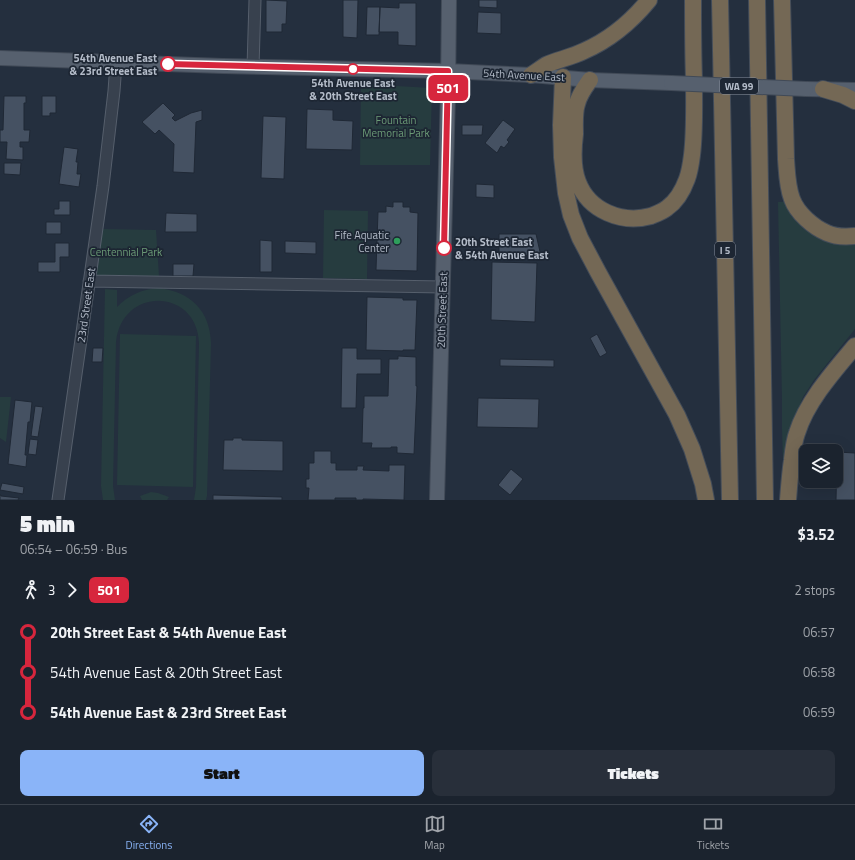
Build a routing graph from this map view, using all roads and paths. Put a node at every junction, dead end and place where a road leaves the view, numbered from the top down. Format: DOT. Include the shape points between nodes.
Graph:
graph roads {
  1 [pos="255,0"];
  2 [pos="449,0"];
  3 [pos="648,0"];
  4 [pos="692,0"];
  5 [pos="720,0"];
  6 [pos="757,0"];
  7 [pos="782,0"];
  8 [pos="0,58"];
  9 [pos="116,63"];
  10 [pos="253,67"];
  11 [pos="448,71"];
  12 [pos="531,75"];
  13 [pos="563,77"];
  14 [pos="590,80"];
  15 [pos="823,89"];
  16 [pos="855,90"];
  17 [pos="855,101"];
  18 [pos="855,236"];
  19 [pos="89,281"];
  20 [pos="443,287"];
  21 [pos="855,346"];
  22 [pos="58,500"];
  23 [pos="437,500"];
  24 [pos="706,500"];
  25 [pos="730,500"];
  26 [pos="765,500"];
  27 [pos="788,500"];
  1 -- 10 [label="street"];
  2 -- 11 [label="main road, 20th Street East"];
  3 -- 12 [label="highway" via="624,26 604,40 585,51 547,65"];
  4 -- 14 [label="highway" via="694,106 691,166 682,191 666,209 644,218 620,218 591,201 578,183 573,158 577,104"];
  5 -- 25 [label="highway, I 5"];
  6 -- 26 [label="highway"];
  7 -- 18 [label="highway" via="786,159 792,200 804,217 819,229 835,235"];
  8 -- 9 [label="main road, 54th Avenue East"];
  9 -- 10 [label="main road, 54th Avenue East"];
  9 -- 19 [label="street, 23rd Street East"];
  10 -- 11 [label="main road, 54th Avenue East"];
  11 -- 12 [label="main road, 54th Avenue East"];
  11 -- 20 [label="main road, 20th Street East"];
  12 -- 13 [label="main road, 54th Avenue East"];
  13 -- 14 [label="main road, 54th Avenue East"];
  13 -- 24 [label="highway" via="562,151 571,215 598,272 674,409 698,466"];
  14 -- 15 [label="main road, 54th Avenue East / WA 99, bridge"];
  15 -- 16 [label="main road, 54th Avenue East / WA 99"];
  15 -- 17 [label="highway"];
  19 -- 20 [label="street"];
  19 -- 22 [label="street, 23rd Street East"];
  20 -- 23 [label="main road, 20th Street East"];
  21 -- 27 [label="highway" via="816,395 802,418 796,433"];
}
